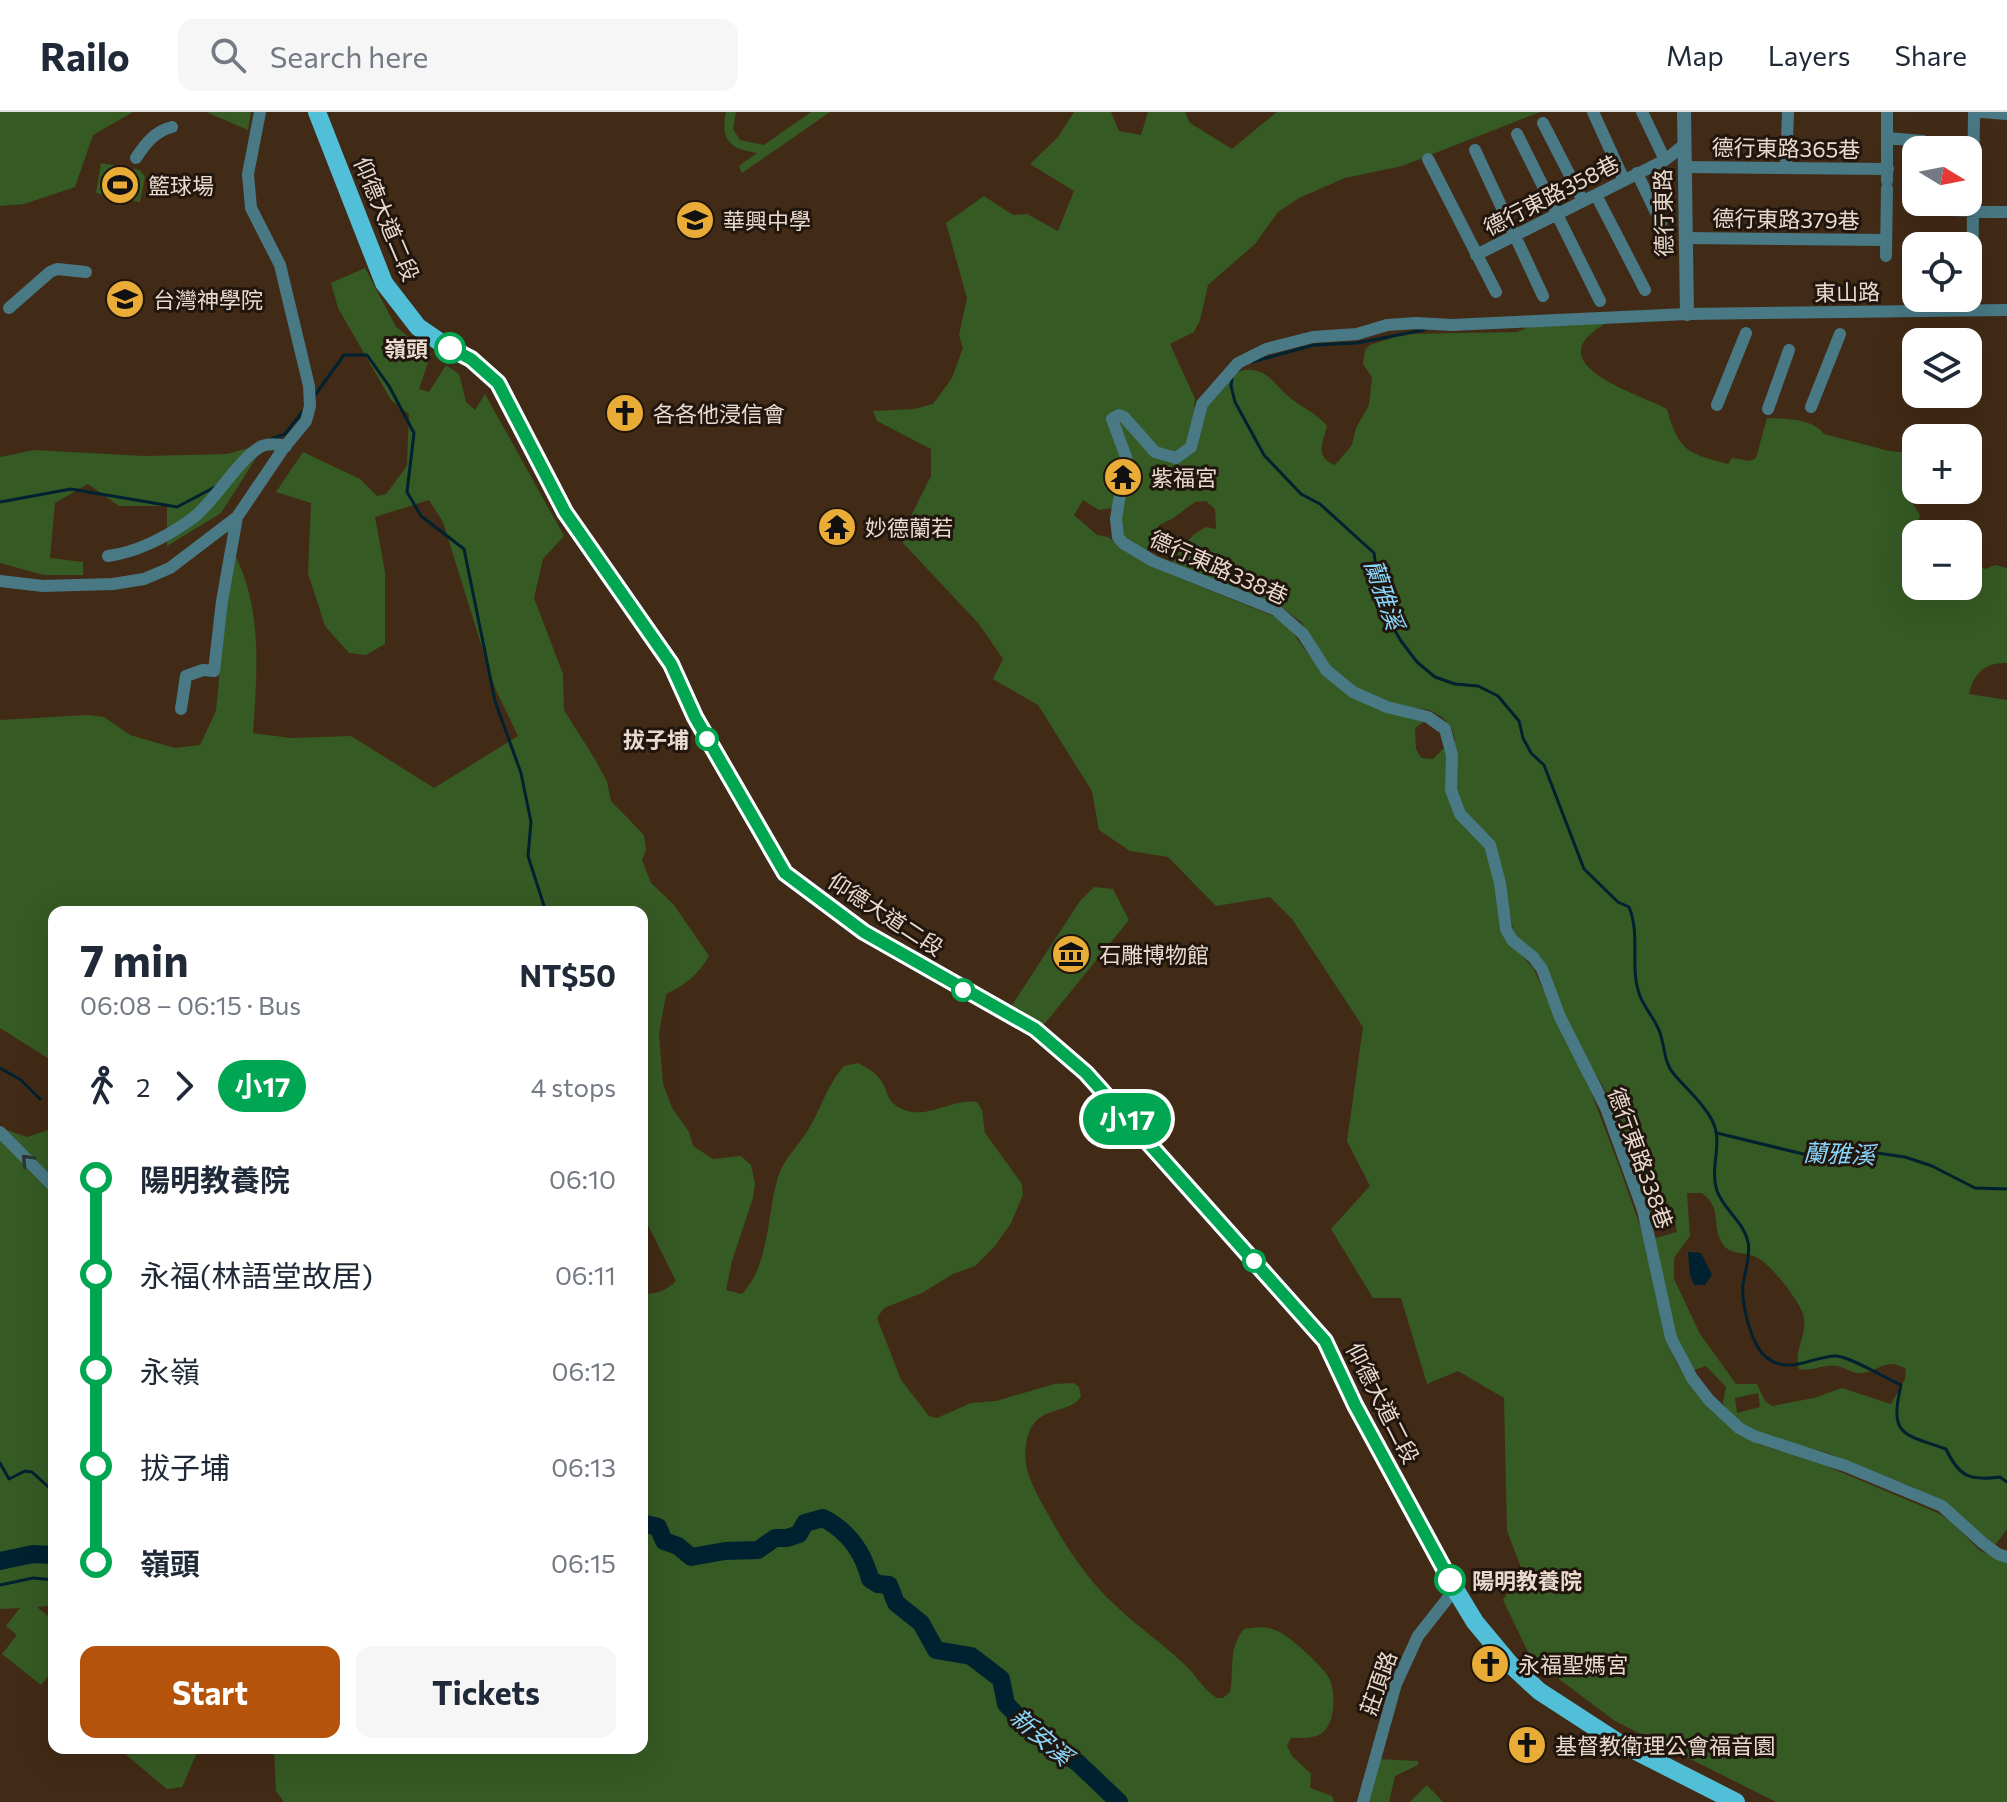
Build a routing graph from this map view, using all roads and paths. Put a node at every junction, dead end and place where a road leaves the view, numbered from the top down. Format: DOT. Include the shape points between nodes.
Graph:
graph roads {
  1 [pos="260,112"];
  2 [pos="317,112"];
  3 [pos="1593,112"];
  4 [pos="1642,112"];
  5 [pos="1684,112"];
  6 [pos="1788,112"];
  7 [pos="1887,112"];
  8 [pos="1974,112"];
  9 [pos="1981,112"];
  10 [pos="2007,114"];
  11 [pos="1543,123"];
  12 [pos="172,127"];
  13 [pos="1517,134"];
  14 [pos="1974,136"];
  15 [pos="1887,138"];
  16 [pos="1902,139"];
  17 [pos="1684,145"];
  18 [pos="1475,150"];
  19 [pos="136,158"];
  20 [pos="1428,159"];
  21 [pos="1665,160"];
  22 [pos="1684,167"];
  23 [pos="1786,168"];
  24 [pos="1637,173"];
  25 [pos="1887,179"];
  26 [pos="1624,180"];
  27 [pos="1596,195"];
  28 [pos="1583,201"];
  29 [pos="1982,211"];
  30 [pos="2007,212"];
  31 [pos="1557,213"];
  32 [pos="1661,223"];
  33 [pos="1515,235"];
  34 [pos="1686,238"];
  35 [pos="1886,240"];
  36 [pos="1476,255"];
  37 [pos="1886,256"];
  38 [pos="86,272"];
  39 [pos="1645,290"];
  40 [pos="1496,292"];
  41 [pos="1543,296"];
  42 [pos="1600,301"];
  43 [pos="9,308"];
  44 [pos="1982,310"];
  45 [pos="2007,310"];
  46 [pos="1902,311"];
  47 [pos="1687,314"];
  48 [pos="1746,333"];
  49 [pos="1840,334"];
  50 [pos="1789,350"];
  51 [pos="1717,405"];
  52 [pos="1811,407"];
  53 [pos="1768,409"];
  54 [pos="286,446"];
  55 [pos="237,517"];
  56 [pos="108,556"];
  57 [pos="0,581"];
  58 [pos="181,709"];
  59 [pos="0,1132"];
  60 [pos="48,1181"];
  61 [pos="2007,1557"];
  62 [pos="1455,1589"];
  63 [pos="1363,1802"];
  64 [pos="1736,1802"];
  1 -- 54 [label="street" via="249,196 280,265 309,386 306,421"];
  2 -- 62 [label="main road, 仰德大道二段" via="384,283 418,327 471,359 498,383 565,512 671,664 695,717 785,873 864,932 1035,1029 1086,1073 1325,1341"];
  3 -- 26 [label="street"];
  4 -- 21 [label="street"];
  5 -- 17 [label="street, 德行東路"];
  6 -- 23 [label="street"];
  7 -- 15 [label="street, 德行東路379巷"];
  8 -- 14 [label="street"];
  9 -- 10 [label="street"];
  11 -- 28 [label="street"];
  12 -- 19 [label="street" via="146,142"];
  13 -- 31 [label="street"];
  15 -- 16 [label="street"];
  15 -- 25 [label="street, 德行東路379巷"];
  17 -- 21 [label="street, 德行東路358巷"];
  17 -- 22 [label="street, 德行東路"];
  18 -- 33 [label="street"];
  20 -- 36 [label="street"];
  21 -- 24 [label="street, 德行東路358巷"];
  22 -- 23 [label="street, 德行東路365巷"];
  22 -- 34 [label="street, 德行東路"];
  23 -- 25 [label="street, 德行東路365巷"];
  24 -- 26 [label="street, 德行東路358巷"];
  24 -- 32 [label="street"];
  25 -- 35 [label="street, 德行東路379巷"];
  26 -- 27 [label="street, 德行東路358巷"];
  27 -- 28 [label="street, 德行東路358巷"];
  27 -- 39 [label="street"];
  28 -- 31 [label="street, 德行東路358巷"];
  29 -- 30 [label="street"];
  31 -- 33 [label="street, 德行東路358巷"];
  31 -- 42 [label="street"];
  33 -- 36 [label="street, 德行東路358巷"];
  33 -- 41 [label="street"];
  34 -- 35 [label="street, 德行東路379巷"];
  34 -- 47 [label="street, 德行東路"];
  35 -- 37 [label="street, 德行東路379巷"];
  36 -- 40 [label="street"];
  38 -- 43 [label="street" via="50,272"];
  44 -- 45 [label="street, 東山路"];
  46 -- 47 [label="street, 東山路"];
  47 -- 61 [label="street, 德行東路338巷" via="1387,325 1266,349 1238,363 1213,391 1198,415 1191,447 1176,458 1161,455 1124,417 1114,417 1113,428 1126,457 1118,537 1153,561 1276,610 1303,634 1326,670 1353,692 1428,717 1445,729 1452,755 1451,790 1460,814 1490,845 1506,929 1542,969 1606,1108 1643,1210 1671,1338 1709,1400 1754,1436 1942,1506"];
  48 -- 51 [label="street"];
  49 -- 52 [label="street"];
  50 -- 53 [label="street"];
  54 -- 55 [label="street"];
  54 -- 56 [label="street" via="263,445 251,454 200,511 173,532"];
  55 -- 57 [label="street" via="170,568 144,579 55,586"];
  55 -- 58 [label="street" via="214,671 186,676"];
  60 -- 59 [label="street, one-way"];
  62 -- 63 [label="street, 莊頂路" via="1418,1636 1396,1684"];
  62 -- 64 [label="main road, 仰德大道二段" via="1475,1622 1539,1691 1616,1741"];
}
